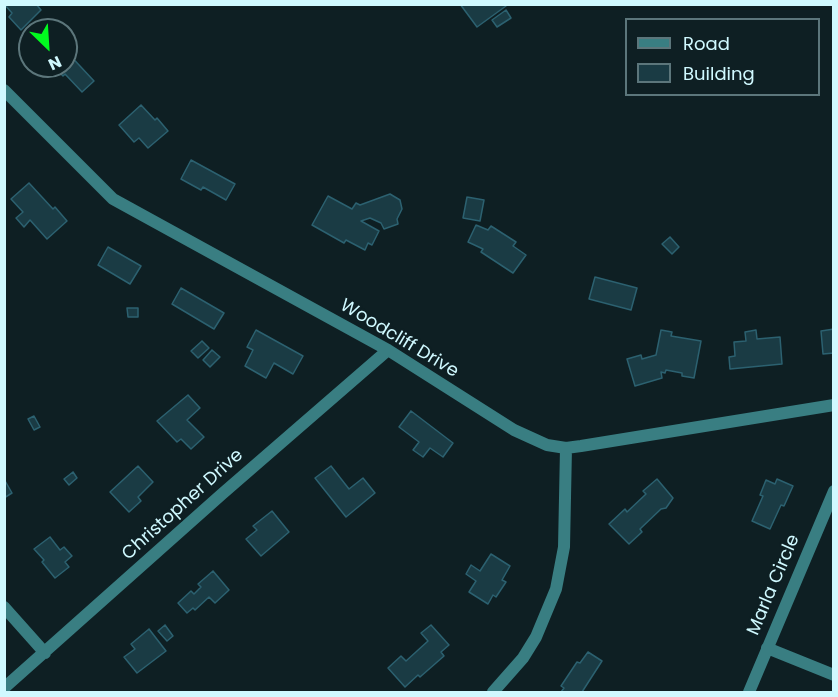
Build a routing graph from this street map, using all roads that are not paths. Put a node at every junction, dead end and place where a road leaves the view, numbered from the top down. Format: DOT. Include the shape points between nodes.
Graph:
graph roads {
  1 [pos="4,90"];
  2 [pos="388,350"];
  3 [pos="834,405"];
  4 [pos="566,448"];
  5 [pos="834,491"];
  6 [pos="4,607"];
  7 [pos="767,648"];
  8 [pos="45,653"];
  9 [pos="834,675"];
  10 [pos="4,688"];
  11 [pos="493,693"];
  12 [pos="749,693"];
  1 -- 2 [label="street, Woodcliff Drive" via="112,199"];
  2 -- 4 [label="street, Woodcliff Drive" via="529,438 547,446"];
  2 -- 8 [label="street, Christopher Drive"];
  3 -- 4 [label="street, Woodcliff Drive"];
  4 -- 11 [label="street" via="564,547 556,589 536,637"];
  5 -- 7 [label="street, Marla Circle"];
  6 -- 8 [label="street"];
  7 -- 9 [label="street"];
  7 -- 12 [label="street, Marla Circle"];
  8 -- 10 [label="street, Christopher Drive"];
}
